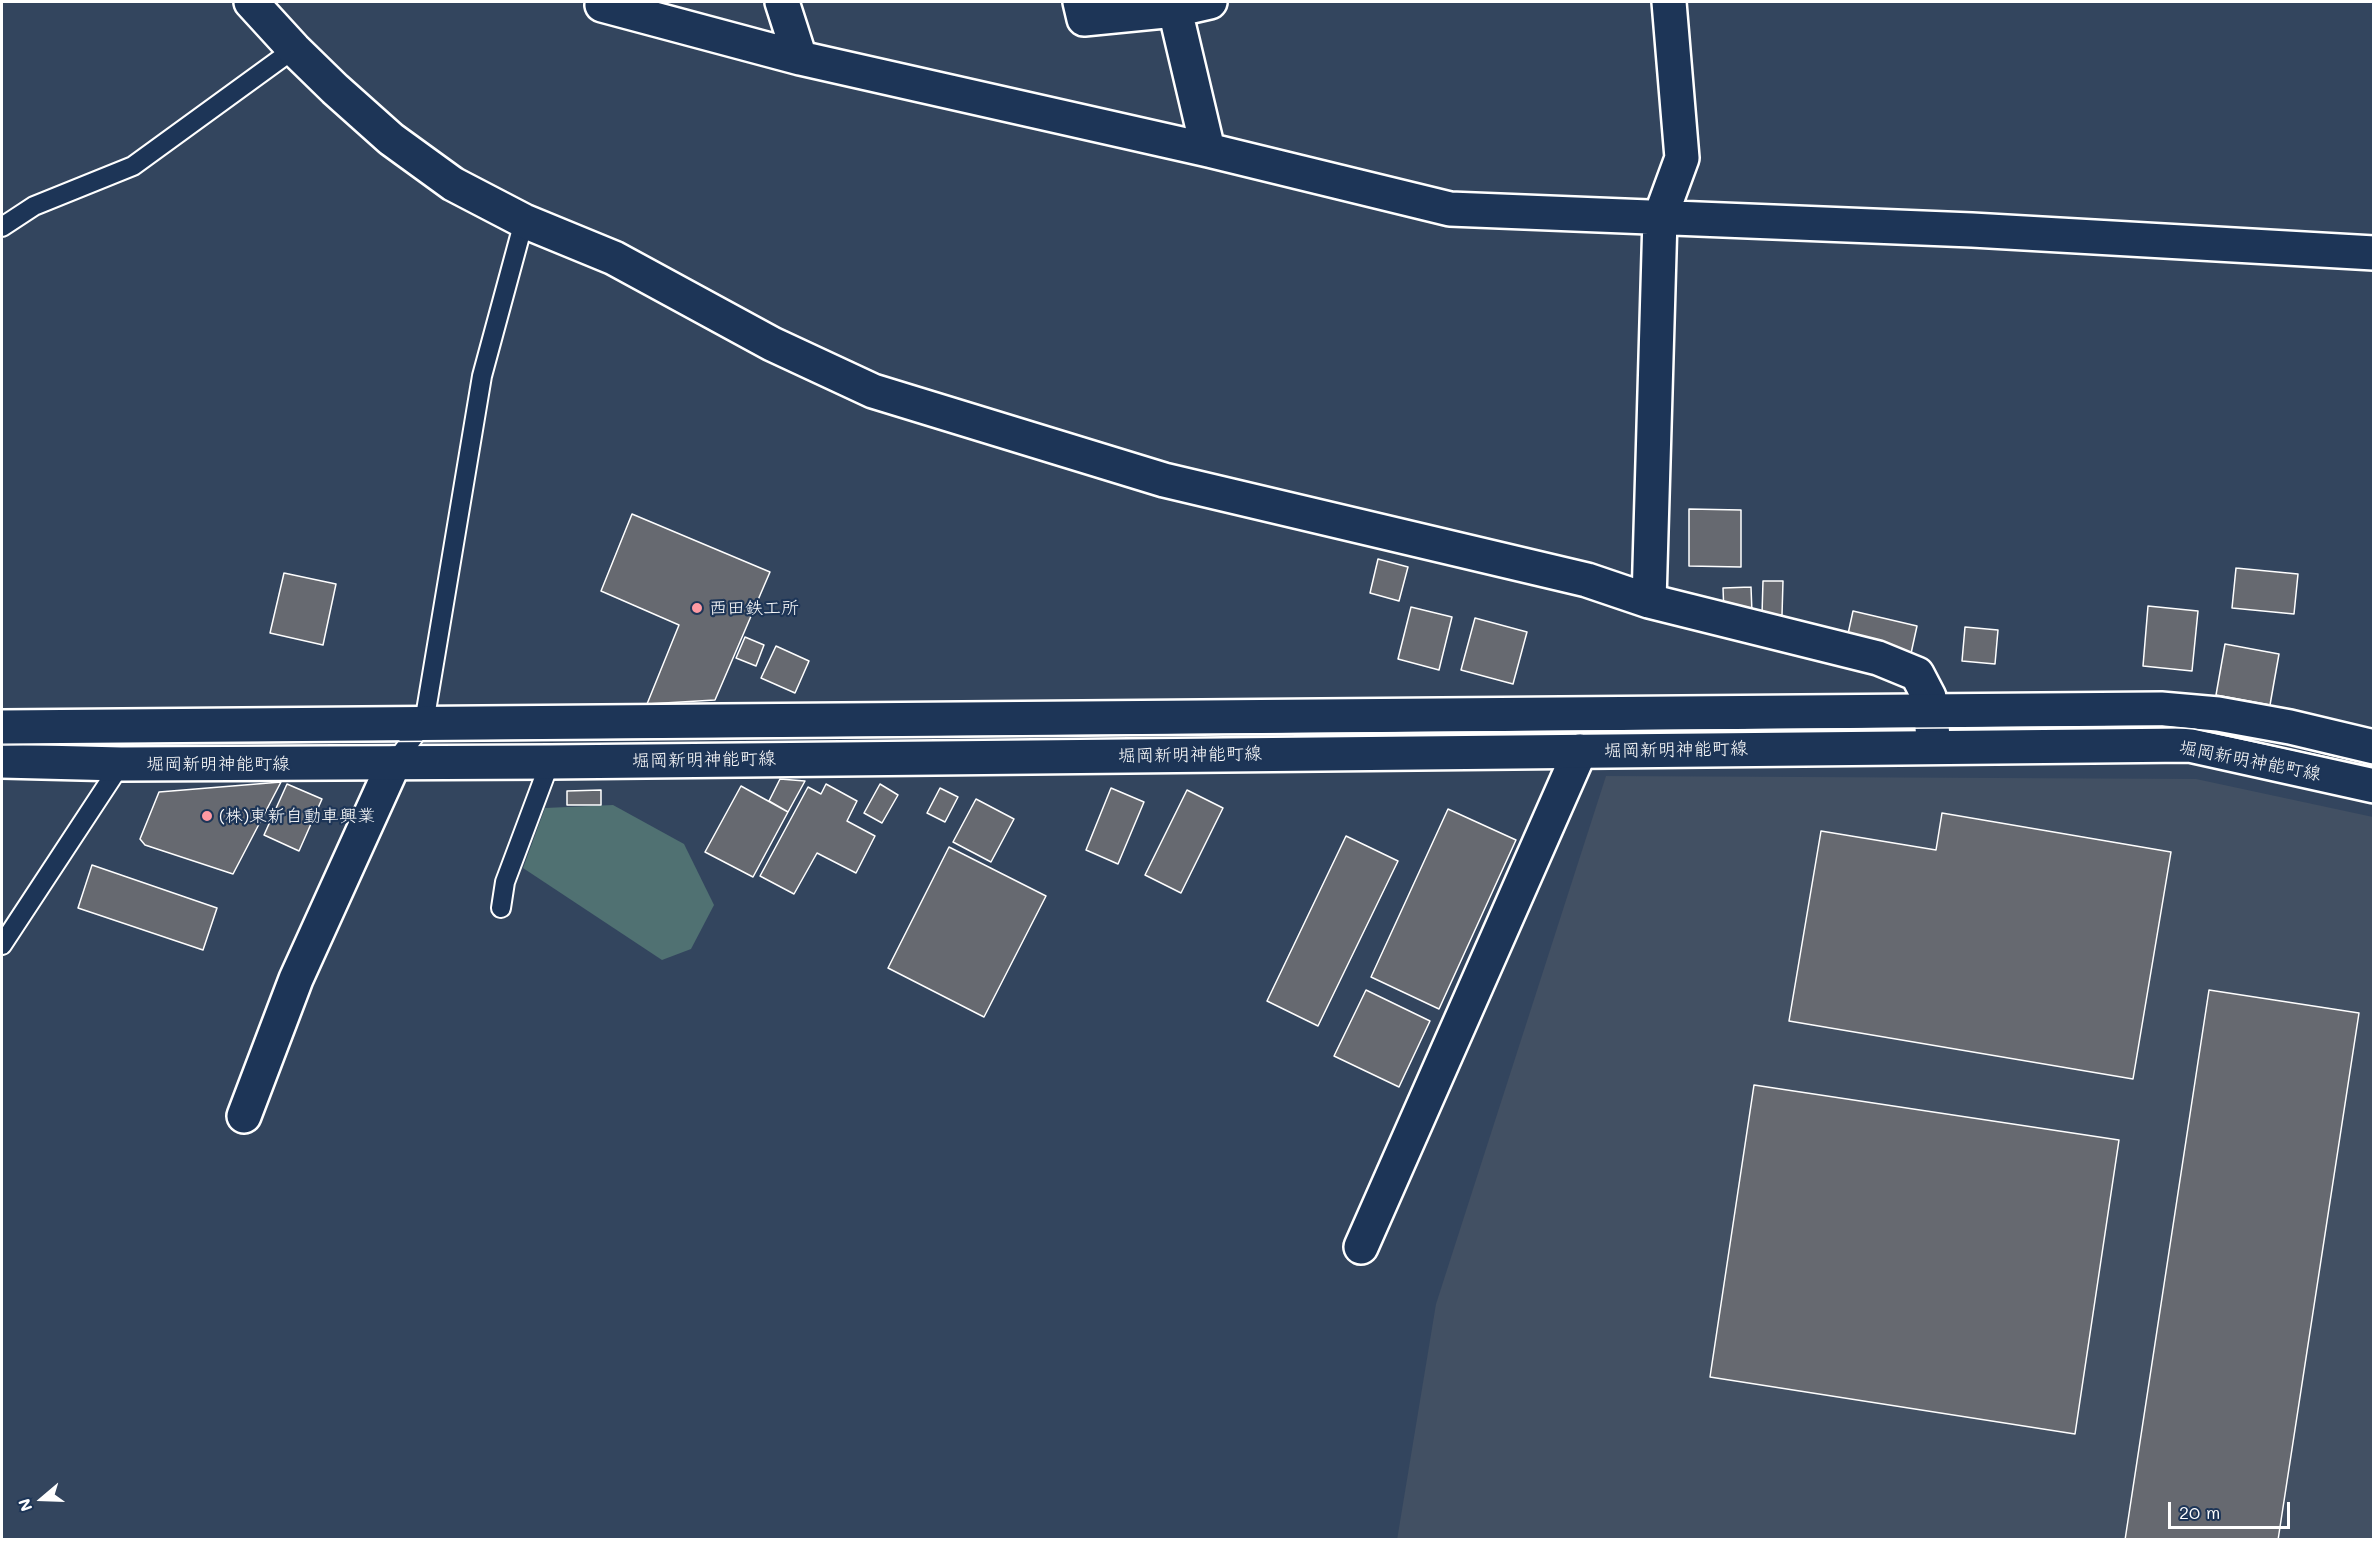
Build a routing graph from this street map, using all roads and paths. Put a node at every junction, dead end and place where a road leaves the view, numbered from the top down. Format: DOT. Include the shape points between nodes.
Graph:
graph roads {
  1 [pos="251,2"];
  2 [pos="782,2"];
  3 [pos="1080,2"];
  4 [pos="1210,2"];
  5 [pos="1669,2"];
  6 [pos="602,5"];
  7 [pos="1175,10"];
  8 [pos="294,49"];
  9 [pos="800,58"];
  10 [pos="1208,150"];
  11 [pos="1660,219"];
  12 [pos="524,220"];
  13 [pos="2,227"];
  14 [pos="2373,253"];
  15 [pos="1648,602"];
  16 [pos="1931,711"];
  17 [pos="424,723"];
  18 [pos="2,727"];
  19 [pos="1934,747"];
  20 [pos="2373,747"];
  21 [pos="1580,751"];
  22 [pos="2,761"];
  23 [pos="550,762"];
  24 [pos="393,763"];
  25 [pos="121,764"];
  26 [pos="2373,786"];
  27 [pos="501,908"];
  28 [pos="2,945"];
  29 [pos="244,1116"];
  30 [pos="1361,1247"];
  1 -- 8 [label="street"];
  2 -- 9 [label="street"];
  3 -- 7 [label="street" via="1084,19"];
  4 -- 7 [label="street"];
  5 -- 11 [label="street" via="1682,158"];
  6 -- 9 [label="street"];
  7 -- 10 [label="street"];
  8 -- 12 [label="street" via="391,139 453,184"];
  8 -- 13 [label="lane" via="133,166 34,206"];
  9 -- 10 [label="street"];
  10 -- 11 [label="street" via="1450,208"];
  11 -- 14 [label="street" via="1972,230"];
  11 -- 15 [label="street"];
  12 -- 15 [label="street" via="614,258 772,344 873,391 1164,480 1587,580"];
  12 -- 17 [label="lane" via="482,376"];
  15 -- 16 [label="street" via="1878,658 1917,674 1929,697"];
  16 -- 17 [label="street, 堀岡新明神能町線"];
  16 -- 19 [label="street"];
  16 -- 20 [label="street, 堀岡新明神能町線" via="2161,709 2290,727"];
  17 -- 18 [label="street, 堀岡新明神能町線"];
  17 -- 24 [label="lane"];
  19 -- 21 [label="street, 堀岡新明神能町線"];
  19 -- 26 [label="street, 堀岡新明神能町線" via="2189,745"];
  21 -- 23 [label="street, 堀岡新明神能町線"];
  21 -- 30 [label="street"];
  22 -- 25 [label="street, 堀岡新明神能町線"];
  23 -- 24 [label="street, 堀岡新明神能町線"];
  23 -- 27 [label="lane" via="505,882"];
  24 -- 25 [label="street, 堀岡新明神能町線"];
  24 -- 29 [label="street" via="296,979"];
  25 -- 28 [label="lane"];
}
